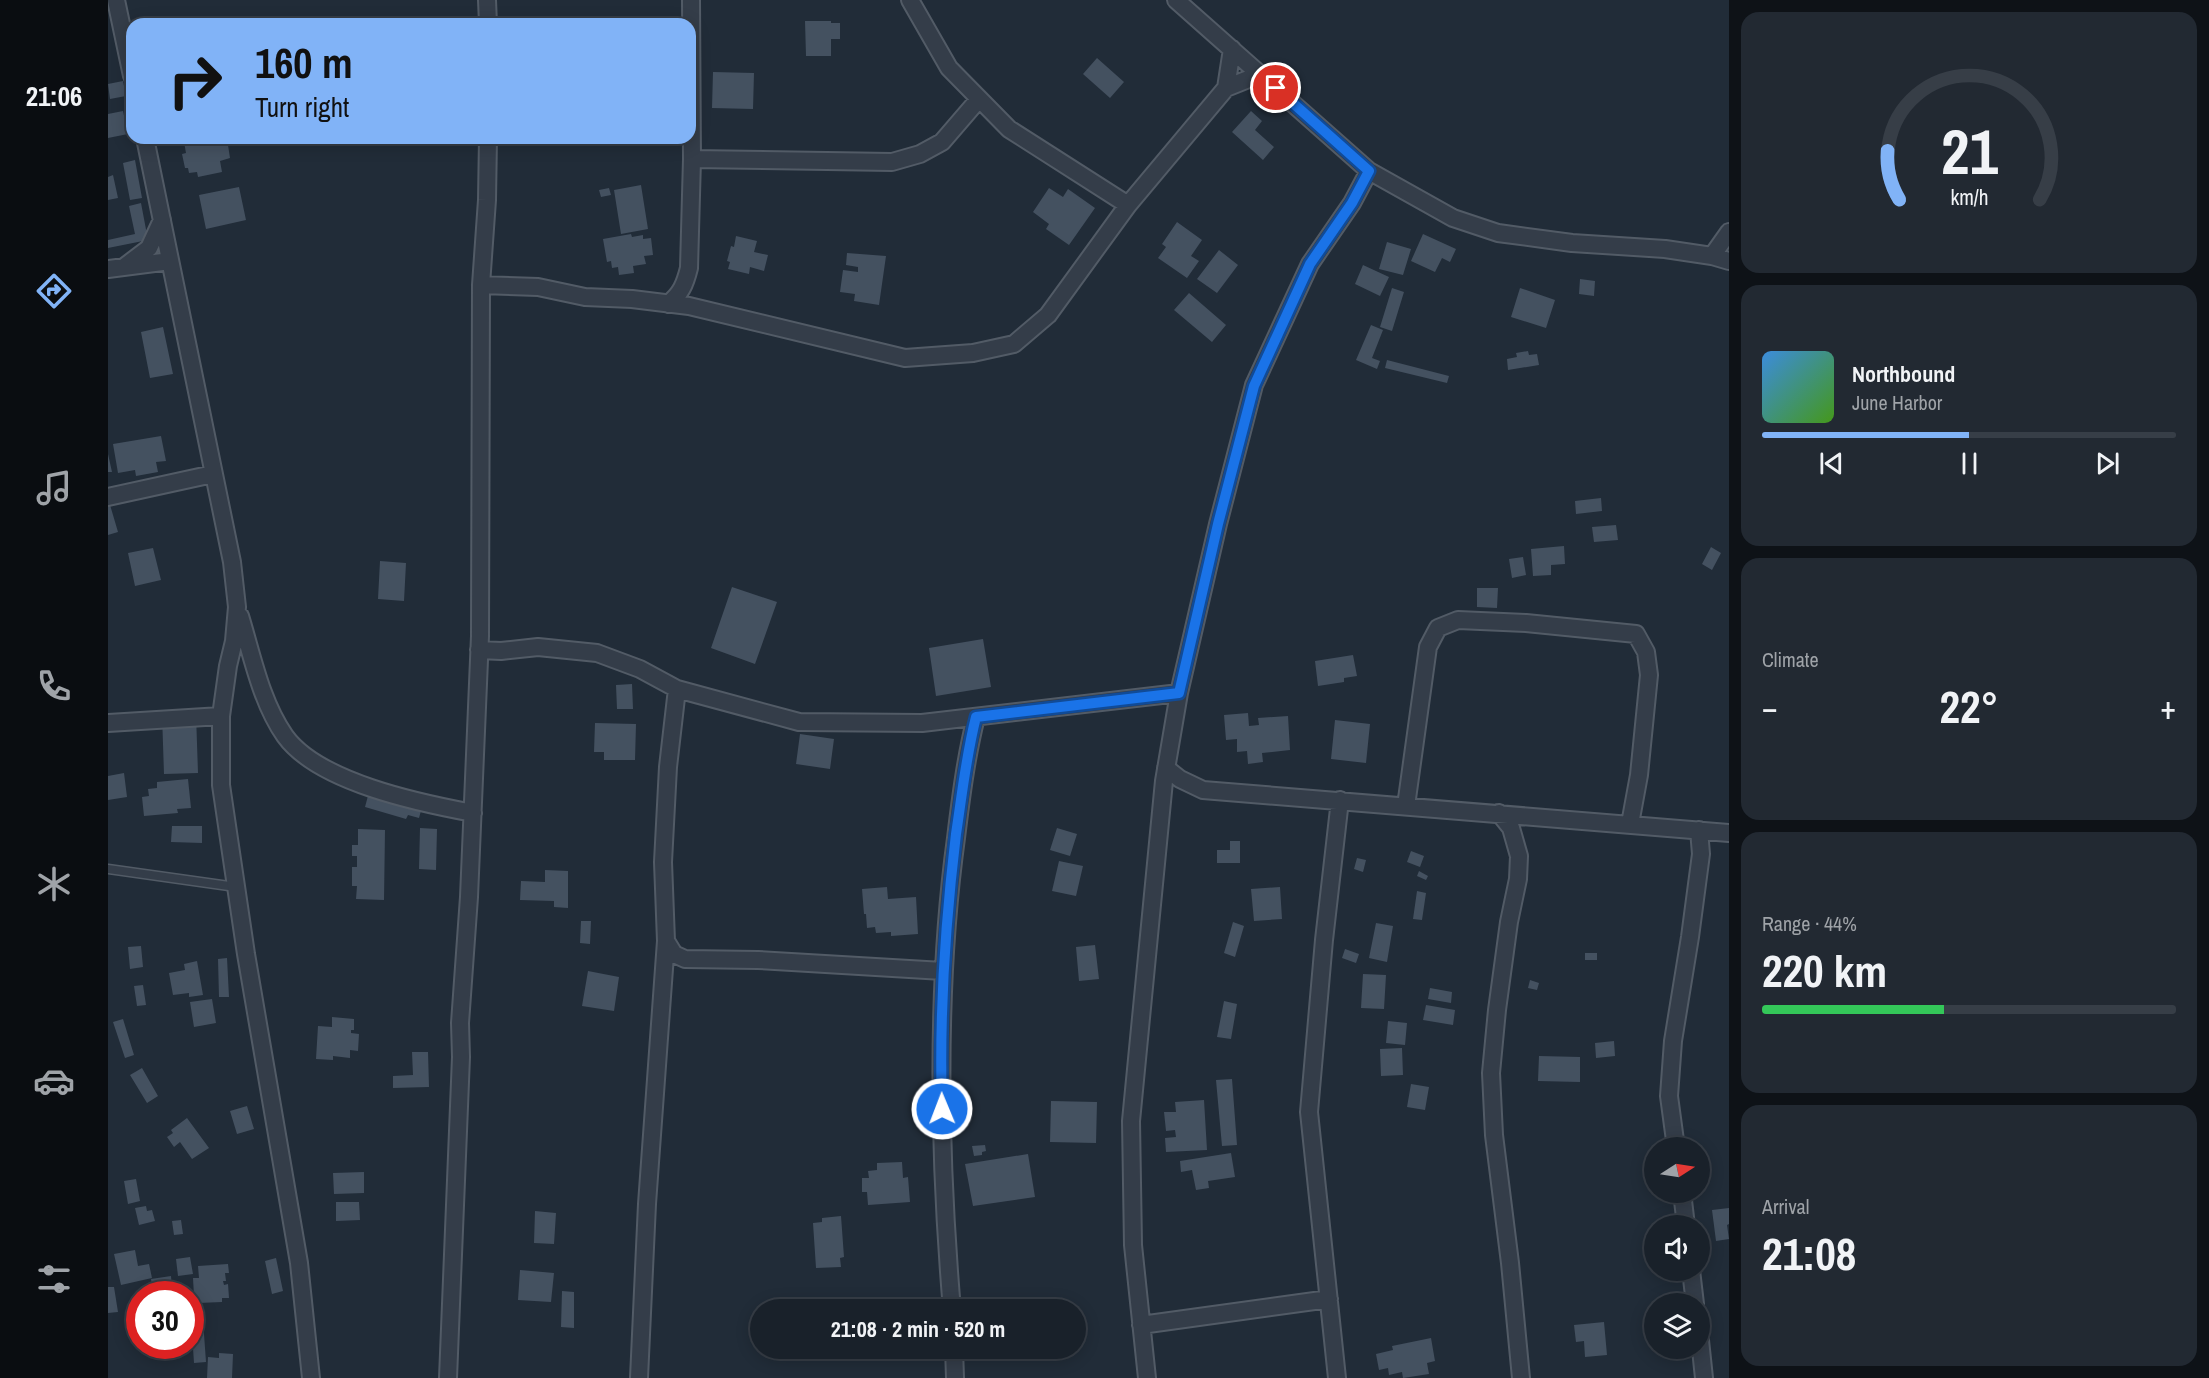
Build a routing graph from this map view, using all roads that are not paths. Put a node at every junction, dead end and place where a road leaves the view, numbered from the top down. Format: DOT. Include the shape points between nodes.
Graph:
graph roads {
  1 [pos="116,0"];
  2 [pos="487,0"];
  3 [pos="691,0"];
  4 [pos="909,0"];
  5 [pos="1176,0"];
  6 [pos="488,18"];
  7 [pos="691,18"];
  8 [pos="126,48"];
  9 [pos="1232,50"];
  10 [pos="1261,74"];
  11 [pos="1226,88"];
  12 [pos="980,99"];
  13 [pos="146,144"];
  14 [pos="488,144"];
  15 [pos="692,144"];
  16 [pos="692,159"];
  17 [pos="1369,171"];
  18 [pos="1128,205"];
  19 [pos="162,219"];
  20 [pos="1729,232"];
  21 [pos="1712,256"];
  22 [pos="170,261"];
  23 [pos="1729,261"];
  24 [pos="116,268"];
  25 [pos="689,268"];
  26 [pos="481,285"];
  27 [pos="668,304"];
  28 [pos="713,312"];
  29 [pos="213,474"];
  30 [pos="108,497"];
  31 [pos="237,607"];
  32 [pos="479,650"];
  33 [pos="677,688"];
  34 [pos="1179,693"];
  35 [pos="221,716"];
  36 [pos="976,717"];
  37 [pos="108,723"];
  38 [pos="1166,768"];
  39 [pos="1340,800"];
  40 [pos="1406,806"];
  41 [pos="473,813"];
  42 [pos="1498,813"];
  43 [pos="1629,824"];
  44 [pos="1699,830"];
  45 [pos="1729,832"];
  46 [pos="108,869"];
  47 [pos="236,887"];
  48 [pos="666,941"];
  49 [pos="944,971"];
  50 [pos="1675,1137"];
  51 [pos="951,1299"];
  52 [pos="1329,1299"];
  53 [pos="1141,1325"];
  54 [pos="954,1359"];
  55 [pos="1702,1359"];
  56 [pos="311,1378"];
  57 [pos="448,1378"];
  58 [pos="639,1378"];
  59 [pos="955,1378"];
  60 [pos="1147,1378"];
  61 [pos="1337,1378"];
  62 [pos="1521,1378"];
  63 [pos="1704,1378"];
  1 -- 8 [label="street"];
  2 -- 6 [label="street"];
  3 -- 7 [label="street"];
  4 -- 12 [label="street" via="949,68"];
  5 -- 9 [label="street"];
  9 -- 10 [label="street"];
  9 -- 11 [label="street"];
  10 -- 11 [label="street"];
  10 -- 17 [label="street"];
  11 -- 18 [label="street"];
  12 -- 16 [label="street" via="942,142 892,162"];
  12 -- 18 [label="street" via="1009,129"];
  13 -- 19 [label="street"];
  14 -- 26 [label="street"];
  15 -- 16 [label="street"];
  16 -- 25 [label="street"];
  17 -- 21 [label="street" via="1453,218 1498,233"];
  17 -- 34 [label="street" via="1310,264 1254,386"];
  18 -- 28 [label="street" via="1048,315 1014,344 973,353 905,358"];
  19 -- 22 [label="street"];
  19 -- 24 [label="street" via="149,248"];
  20 -- 21 [label="street"];
  21 -- 23 [label="street"];
  22 -- 24 [label="street"];
  22 -- 29 [label="street"];
  25 -- 27 [label="street" via="679,295"];
  25 -- 28 [label="street" via="695,295"];
  26 -- 27 [label="street" via="538,287 585,297"];
  26 -- 32 [label="street"];
  27 -- 28 [label="street"];
  29 -- 30 [label="street"];
  29 -- 31 [label="street" via="232,562"];
  31 -- 35 [label="street"];
  31 -- 41 [label="street" via="274,718 298,750 318,764 371,788"];
  32 -- 33 [label="street" via="538,647 597,653"];
  32 -- 41 [label="street"];
  33 -- 36 [label="street" via="800,722 922,723"];
  33 -- 48 [label="street" via="663,862"];
  34 -- 36 [label="street"];
  34 -- 38 [label="street"];
  35 -- 37 [label="street"];
  35 -- 47 [label="street" via="221,785"];
  36 -- 49 [label="street" via="967,750 949,892"];
  38 -- 39 [label="street" via="1203,790"];
  38 -- 53 [label="street" via="1131,1121 1133,1245"];
  39 -- 40 [label="street"];
  39 -- 52 [label="street" via="1309,1112"];
  40 -- 42 [label="street"];
  40 -- 43 [label="street" via="1428,647 1438,628 1458,620 1526,623 1636,634 1641,641 1649,675 1639,775"];
  41 -- 57 [label="street" via="460,1023"];
  42 -- 43 [label="street"];
  42 -- 62 [label="street" via="1511,828 1519,856 1491,1073 1494,1135"];
  43 -- 44 [label="street"];
  44 -- 45 [label="street"];
  44 -- 50 [label="street" via="1701,854 1673,1041 1669,1096"];
  46 -- 47 [label="lane"];
  47 -- 56 [label="street" via="299,1263"];
  48 -- 49 [label="street" via="674,954 685,959"];
  48 -- 58 [label="street" via="642,1270"];
  49 -- 51 [label="street" via="941,1090"];
  52 -- 53 [label="street"];
  52 -- 61 [label="street"];
  53 -- 60 [label="street"];
  54 -- 59 [label="street"];
  55 -- 63 [label="street"];
}
